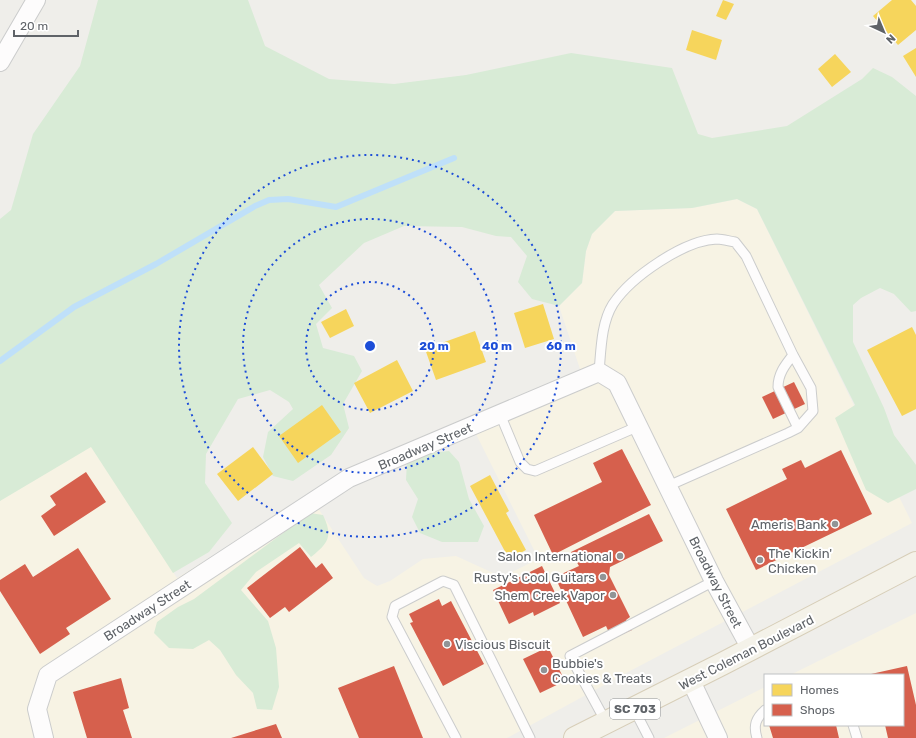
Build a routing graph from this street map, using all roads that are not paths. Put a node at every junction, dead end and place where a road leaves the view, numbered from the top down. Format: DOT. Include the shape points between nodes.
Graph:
graph roads {
  1 [pos="36,0"];
  2 [pos="0,62"];
  3 [pos="793,355"];
  4 [pos="599,372"];
  5 [pos="500,414"];
  6 [pos="639,426"];
  7 [pos="798,428"];
  8 [pos="668,486"];
  9 [pos="916,564"];
  10 [pos="714,581"];
  11 [pos="751,649"];
  12 [pos="691,680"];
  13 [pos="634,709"];
  14 [pos="764,711"];
  15 [pos="606,722"];
  16 [pos="853,726"];
  17 [pos="44,738"];
  18 [pos="456,738"];
  19 [pos="530,738"];
  20 [pos="575,738"];
  21 [pos="649,738"];
  22 [pos="718,738"];
  23 [pos="757,738"];
  24 [pos="857,738"];
  1 -- 2 [label="street"];
  3 -- 4 [label="lane" via="746,256 735,242 716,239 680,248 633,282 613,304 602,334"];
  3 -- 7 [label="lane" via="784,366 778,387"];
  3 -- 7 [label="lane" via="811,388 813,411"];
  4 -- 5 [label="street, Broadway Street"];
  4 -- 6 [label="street, Broadway Street" via="617,383"];
  5 -- 6 [label="lane" via="520,462 527,469 535,471"];
  5 -- 17 [label="street, Broadway Street" via="349,478 48,675 37,709"];
  6 -- 8 [label="street, Broadway Street"];
  7 -- 8 [label="lane"];
  8 -- 10 [label="street, Broadway Street"];
  9 -- 11 [label="main road, West Coleman Boulevard / SC 703"];
  10 -- 11 [label="street, Broadway Street"];
  10 -- 15 [label="lane" via="570,656"];
  11 -- 12 [label="main road, West Coleman Boulevard / SC 703"];
  12 -- 13 [label="main road, West Coleman Boulevard / SC 703"];
  12 -- 22 [label="street"];
  13 -- 15 [label="main road, West Coleman Boulevard / SC 703"];
  13 -- 21 [label="lane"];
  14 -- 23 [label="lane" via="757,717"];
  15 -- 20 [label="main road, West Coleman Boulevard / SC 703"];
  16 -- 24 [label="lane"];
  18 -- 19 [label="lane" via="392,617 395,606 443,581 454,585"];
}
